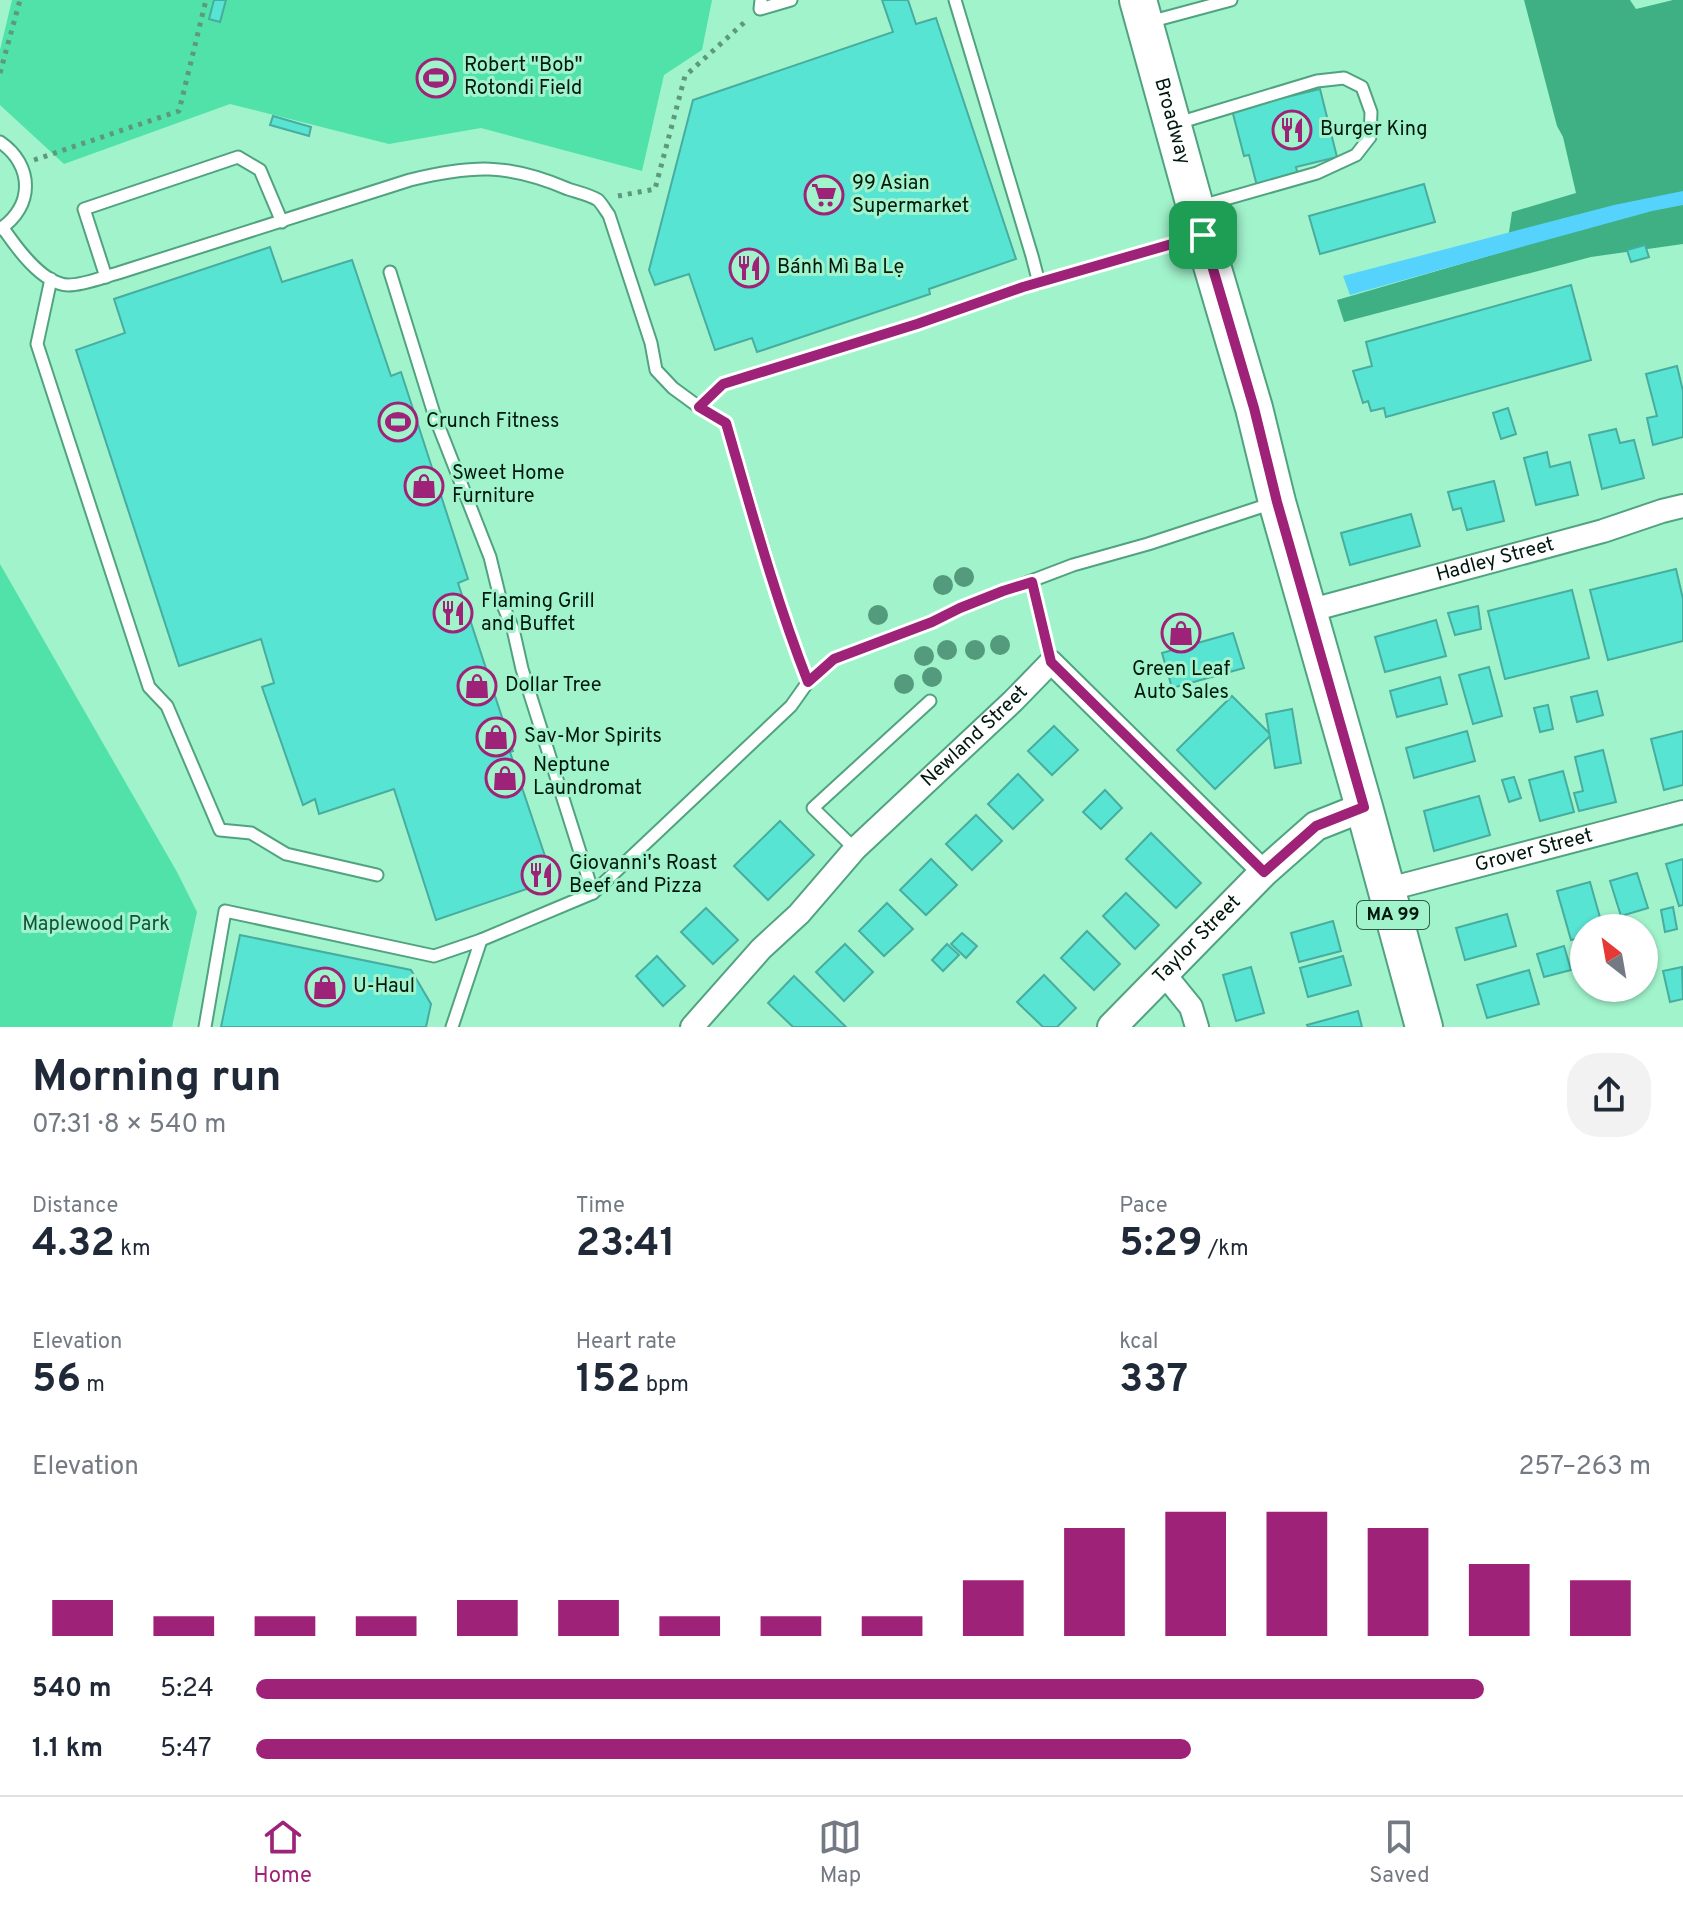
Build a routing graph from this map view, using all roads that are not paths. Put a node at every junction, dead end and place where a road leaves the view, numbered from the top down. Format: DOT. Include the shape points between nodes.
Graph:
graph roads {
  1 [pos="791,0"];
  2 [pos="955,0"];
  3 [pos="1231,0"];
  4 [pos="761,4"];
  5 [pos="1142,12"];
  6 [pos="1174,124"];
  7 [pos="0,142"];
  8 [pos="1200,221"];
  9 [pos="282,222"];
  10 [pos="1,229"];
  11 [pos="390,272"];
  12 [pos="106,277"];
  13 [pos="51,279"];
  14 [pos="1039,283"];
  15 [pos="699,407"];
  16 [pos="1277,502"];
  17 [pos="1683,506"];
  18 [pos="1032,582"];
  19 [pos="1308,611"];
  20 [pos="1051,662"];
  21 [pos="808,682"];
  22 [pos="930,701"];
  23 [pos="1364,807"];
  24 [pos="1683,812"];
  25 [pos="855,849"];
  26 [pos="1264,872"];
  27 [pos="377,875"];
  28 [pos="1385,890"];
  29 [pos="593,893"];
  30 [pos="481,940"];
  31 [pos="1165,975"];
  32 [pos="205,1027"];
  33 [pos="452,1027"];
  34 [pos="692,1027"];
  35 [pos="1112,1027"];
  36 [pos="1197,1027"];
  37 [pos="1424,1027"];
  1 -- 4 [label="lane"];
  2 -- 14 [label="lane"];
  3 -- 5 [label="lane"];
  5 -- 6 [label="main road, Broadway / MA 99"];
  6 -- 8 [label="main road, Broadway / MA 99"];
  6 -- 8 [label="lane" via="1317,81 1344,78 1362,87 1371,112 1370,137 1356,155"];
  7 -- 10 [label="lane" via="13,152 25,179 21,206"];
  8 -- 14 [label="lane"];
  8 -- 16 [label="main road, Broadway / MA 99"];
  9 -- 12 [label="lane"];
  9 -- 12 [label="lane" via="260,170 238,157 84,209"];
  9 -- 15 [label="lane" via="410,180 475,168 543,178 598,201 609,215 656,370"];
  10 -- 13 [label="lane"];
  11 -- 29 [label="lane" via="435,417 490,557"];
  12 -- 13 [label="lane" via="70,285"];
  13 -- 27 [label="lane" via="37,344 149,687 167,706 220,830 251,833 286,854"];
  14 -- 15 [label="lane" via="723,384"];
  15 -- 21 [label="lane" via="726,423"];
  16 -- 18 [label="lane"];
  16 -- 19 [label="main road, Broadway / MA 99"];
  17 -- 19 [label="street, Hadley Street"];
  18 -- 20 [label="lane"];
  18 -- 21 [label="lane" via="834,659"];
  19 -- 23 [label="main road, Broadway / MA 99"];
  20 -- 25 [label="street, Newland Street"];
  20 -- 26 [label="street"];
  21 -- 29 [label="lane" via="791,706"];
  22 -- 25 [label="lane" via="813,808"];
  23 -- 26 [label="street, Taylor Street" via="1316,826"];
  23 -- 28 [label="main road, Broadway / MA 99"];
  24 -- 28 [label="street, Grover Street"];
  25 -- 34 [label="street, Newland Street"];
  26 -- 31 [label="street, Taylor Street"];
  28 -- 37 [label="main road, Broadway / MA 99"];
  29 -- 30 [label="lane"];
  30 -- 32 [label="lane" via="434,956 225,911"];
  30 -- 33 [label="lane"];
  31 -- 35 [label="street, Taylor Street"];
  31 -- 36 [label="street" via="1191,1007"];
}
